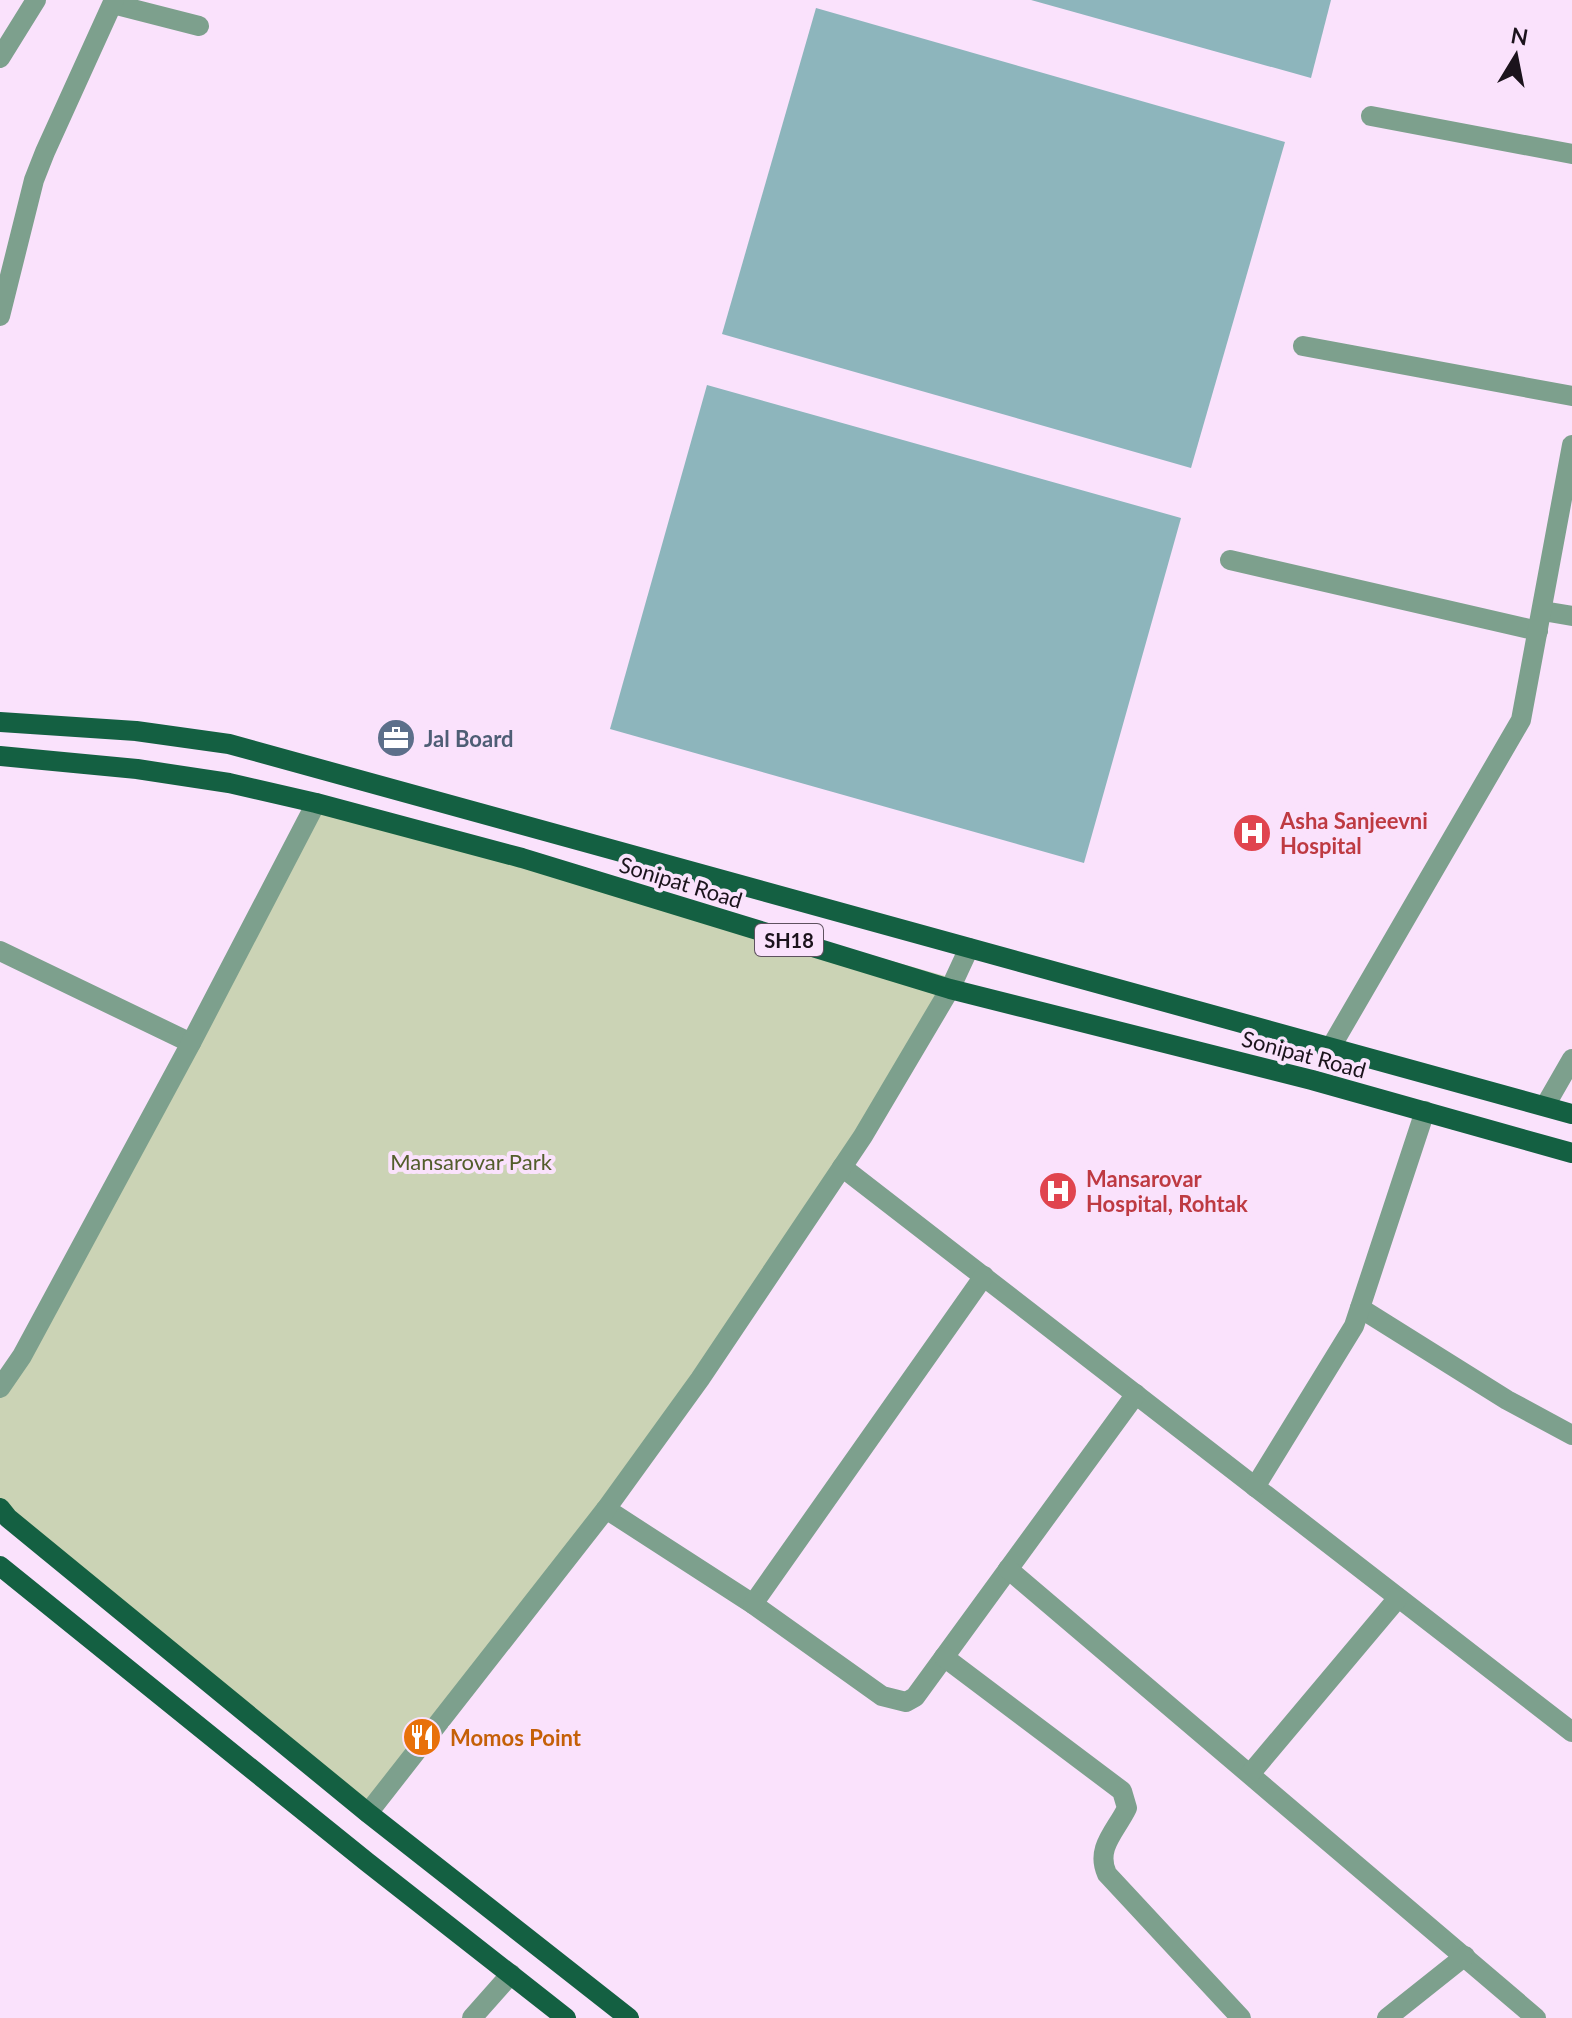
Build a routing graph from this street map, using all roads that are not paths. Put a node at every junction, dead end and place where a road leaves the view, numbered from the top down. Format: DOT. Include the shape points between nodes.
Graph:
graph roads {
  1 [pos="36,0"];
  2 [pos="113,2"];
  3 [pos="199,26"];
  4 [pos="0,58"];
  5 [pos="1371,116"];
  6 [pos="1572,154"];
  7 [pos="0,316"];
  8 [pos="1303,346"];
  9 [pos="1572,396"];
  10 [pos="1572,445"];
  11 [pos="1230,560"];
  12 [pos="1572,616"];
  13 [pos="1540,621"];
  14 [pos="0,722"];
  15 [pos="0,756"];
  16 [pos="316,803"];
  17 [pos="529,827"];
  18 [pos="522,858"];
  19 [pos="969,948"];
  20 [pos="0,951"];
  21 [pos="950,989"];
  22 [pos="191,1043"];
  23 [pos="1331,1047"];
  24 [pos="1572,1059"];
  25 [pos="1545,1106"];
  26 [pos="1425,1111"];
  27 [pos="1572,1114"];
  28 [pos="1572,1153"];
  29 [pos="842,1167"];
  30 [pos="984,1276"];
  31 [pos="1360,1308"];
  32 [pos="0,1388"];
  33 [pos="1136,1394"];
  34 [pos="1572,1435"];
  35 [pos="1255,1487"];
  36 [pos="0,1508"];
  37 [pos="606,1509"];
  38 [pos="0,1566"];
  39 [pos="1008,1569"];
  40 [pos="1398,1598"];
  41 [pos="753,1604"];
  42 [pos="944,1657"];
  43 [pos="1572,1732"];
  44 [pos="1250,1774"];
  45 [pos="368,1813"];
  46 [pos="1465,1956"];
  47 [pos="511,1974"];
  48 [pos="472,2018"];
  49 [pos="566,2018"];
  50 [pos="629,2018"];
  51 [pos="1241,2018"];
  52 [pos="1387,2018"];
  53 [pos="1536,2018"];
  1 -- 4 [label="street"];
  2 -- 3 [label="street"];
  2 -- 7 [label="street" via="34,180"];
  5 -- 6 [label="street"];
  8 -- 9 [label="street"];
  10 -- 13 [label="street"];
  11 -- 13 [label="street"];
  12 -- 13 [label="street"];
  13 -- 23 [label="street" via="1521,720"];
  14 -- 17 [label="main road, Sonipat Road / SH18" via="136,731 229,744"];
  15 -- 16 [label="main road, Sonipat Road / SH18" via="137,769"];
  16 -- 18 [label="main road, Sonipat Road / SH18"];
  16 -- 22 [label="street"];
  17 -- 18 [label="main road"];
  17 -- 19 [label="main road, Sonipat Road / SH18"];
  18 -- 21 [label="main road, Sonipat Road / SH18"];
  19 -- 21 [label="street"];
  19 -- 23 [label="main road, Sonipat Road / SH18"];
  20 -- 22 [label="street"];
  21 -- 26 [label="main road, Sonipat Road / SH18"];
  21 -- 29 [label="street"];
  22 -- 32 [label="street"];
  23 -- 25 [label="main road, Sonipat Road / SH18"];
  24 -- 25 [label="street"];
  25 -- 27 [label="main road, Sonipat Road / SH18"];
  26 -- 28 [label="main road, Sonipat Road / SH18"];
  26 -- 31 [label="street"];
  29 -- 30 [label="street"];
  29 -- 37 [label="street"];
  30 -- 33 [label="street"];
  30 -- 41 [label="street"];
  31 -- 34 [label="street"];
  31 -- 35 [label="street"];
  33 -- 35 [label="street"];
  33 -- 39 [label="street"];
  35 -- 40 [label="street"];
  36 -- 45 [label="main road"];
  37 -- 41 [label="street"];
  37 -- 45 [label="street"];
  38 -- 47 [label="main road"];
  39 -- 42 [label="street"];
  39 -- 44 [label="street"];
  40 -- 43 [label="street"];
  40 -- 44 [label="street"];
  41 -- 42 [label="street" via="895,1701 915,1697"];
  42 -- 51 [label="street" via="1122,1791 1127,1808 1103,1847 1107,1874"];
  44 -- 46 [label="street"];
  45 -- 50 [label="main road"];
  46 -- 52 [label="street"];
  46 -- 53 [label="street"];
  47 -- 48 [label="street"];
  47 -- 49 [label="main road"];
}
